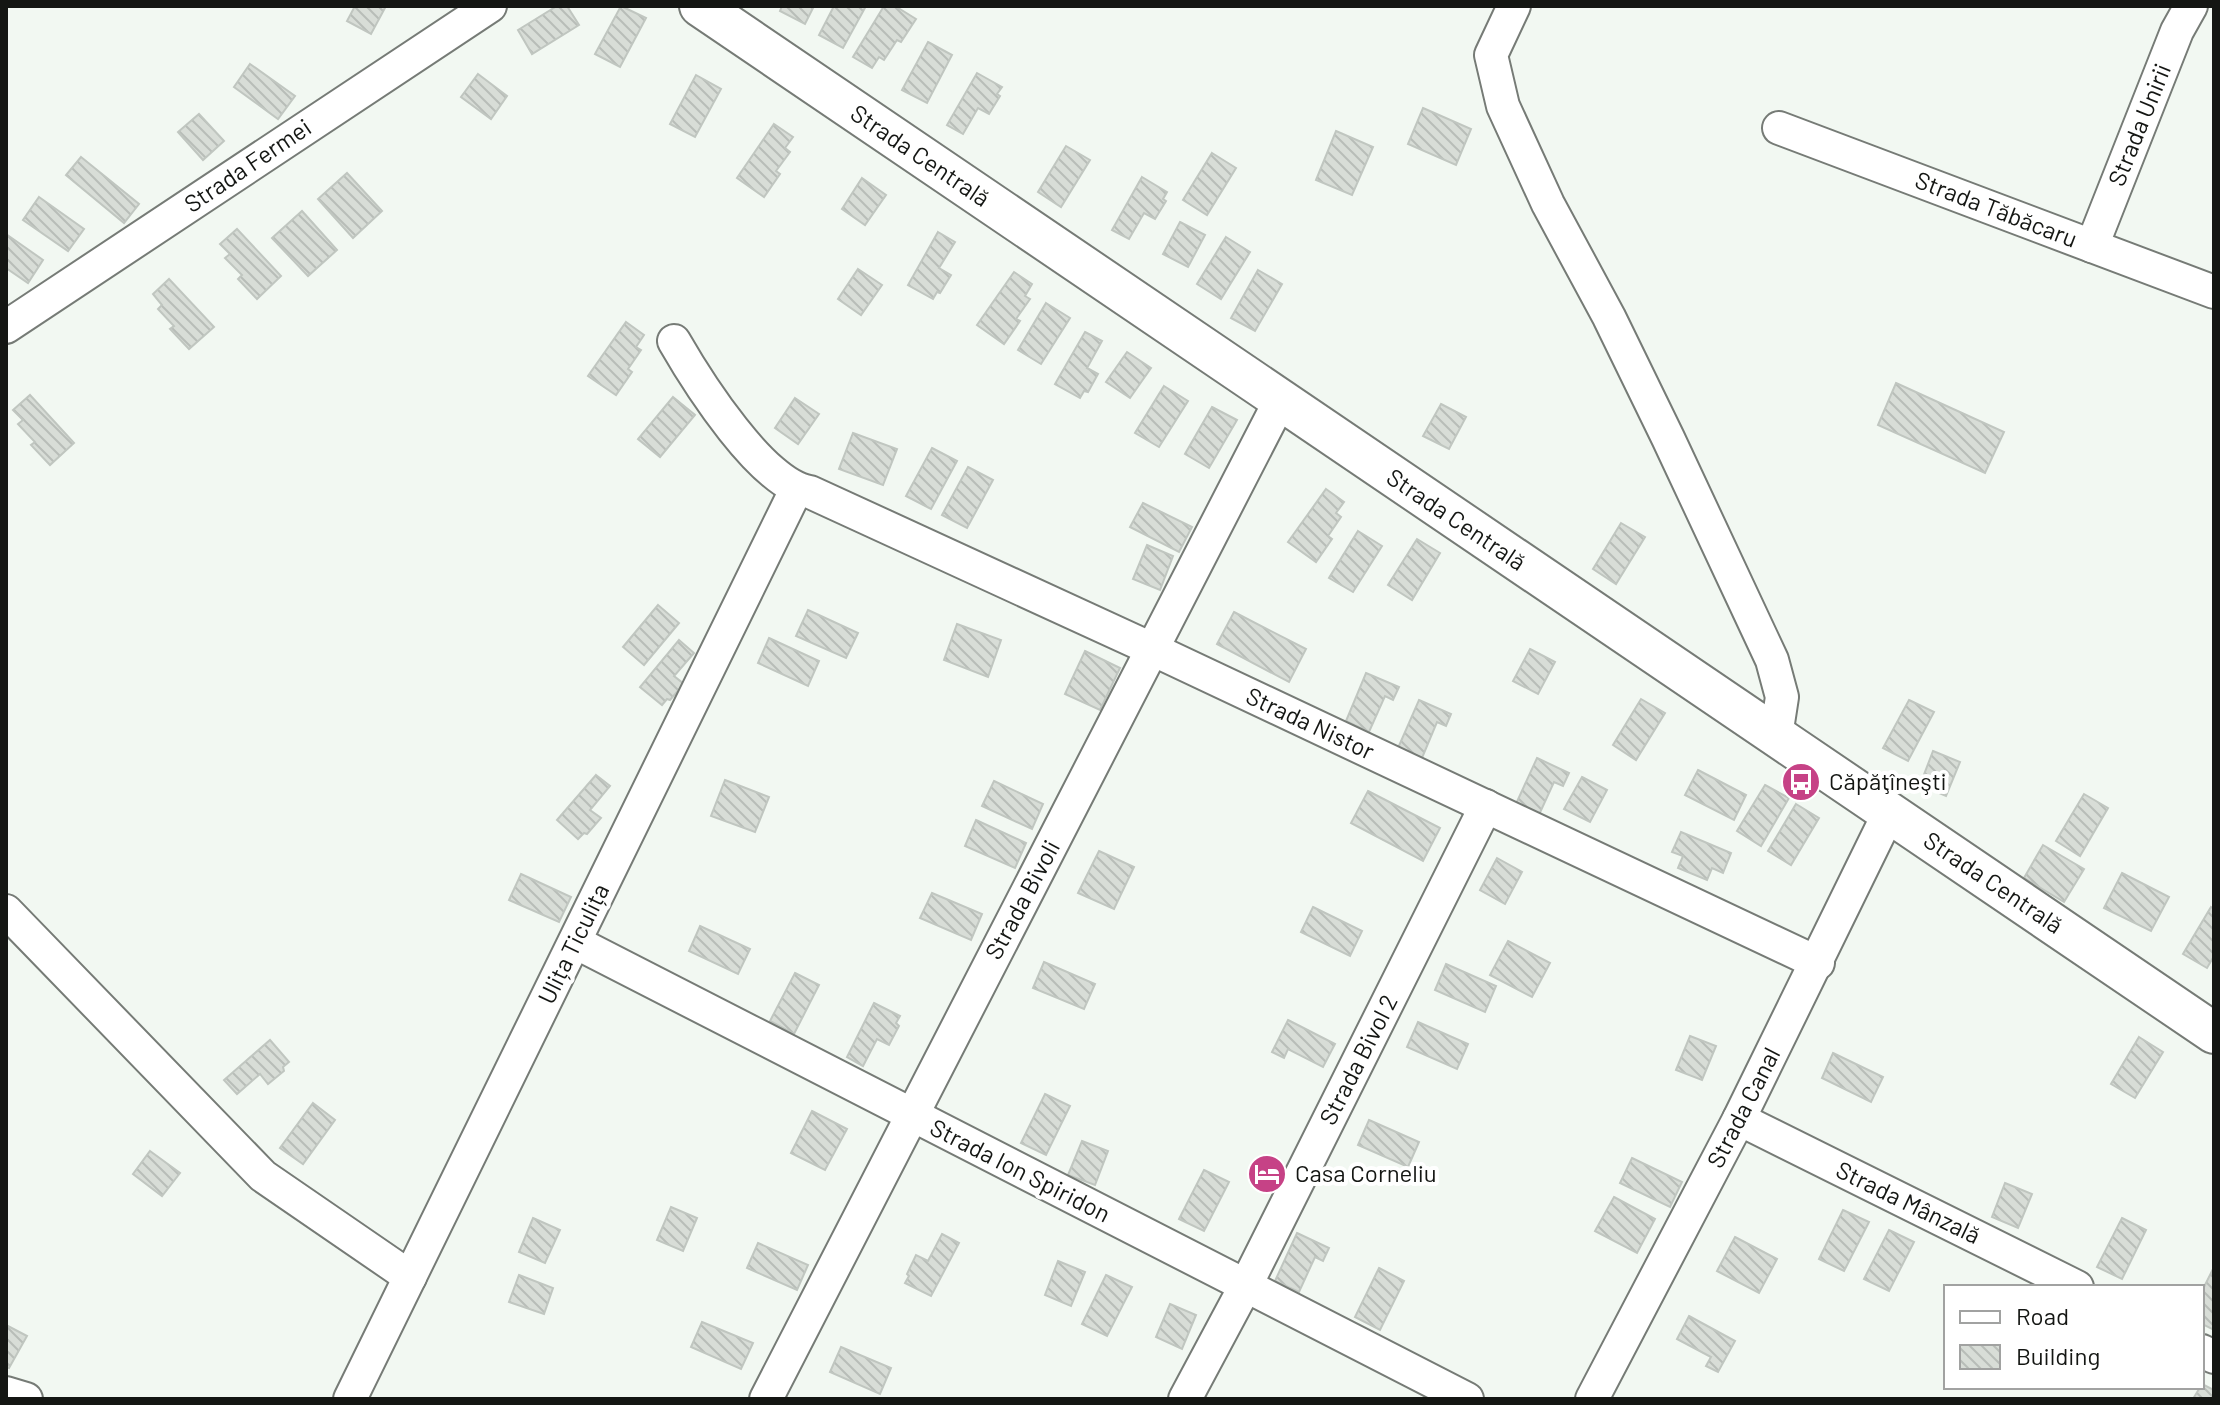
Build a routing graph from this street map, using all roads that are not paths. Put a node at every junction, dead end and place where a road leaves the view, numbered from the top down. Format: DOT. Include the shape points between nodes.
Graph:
graph roads {
  1 [pos="490,6"];
  2 [pos="700,6"];
  3 [pos="1514,6"];
  4 [pos="2191,6"];
  5 [pos="1779,128"];
  6 [pos="2092,246"];
  7 [pos="2214,292"];
  8 [pos="6,327"];
  9 [pos="674,341"];
  10 [pos="1280,401"];
  11 [pos="800,491"];
  12 [pos="1154,650"];
  13 [pos="1776,736"];
  14 [pos="1486,806"];
  15 [pos="1889,813"];
  16 [pos="6,911"];
  17 [pos="575,942"];
  18 [pos="1818,963"];
  19 [pos="2214,1033"];
  20 [pos="911,1116"];
  21 [pos="1739,1119"];
  22 [pos="410,1277"];
  23 [pos="1246,1285"];
  24 [pos="2073,1285"];
  25 [pos="6,1393"];
  26 [pos="26,1399"];
  27 [pos="350,1399"];
  28 [pos="766,1399"];
  29 [pos="1185,1399"];
  30 [pos="1467,1399"];
  31 [pos="1592,1399"];
  1 -- 8 [label="street, Strada Fermei"];
  2 -- 10 [label="main road, Strada Centrală"];
  3 -- 13 [label="street" via="1491,55 1503,106 1772,660 1782,697"];
  4 -- 6 [label="street, Strada Unirii"];
  5 -- 6 [label="street, Strada Tăbăcaru"];
  6 -- 7 [label="street, Strada Tăbăcaru"];
  9 -- 11 [label="street, Strada Nistor" via="741,440"];
  10 -- 12 [label="street, Strada Bivoli"];
  10 -- 13 [label="main road, Strada Centrală"];
  11 -- 12 [label="street, Strada Nistor"];
  11 -- 17 [label="street, Ulița Ticulița" via="793,496"];
  12 -- 14 [label="street, Strada Nistor"];
  12 -- 20 [label="street, Strada Bivoli"];
  13 -- 15 [label="main road, Strada Centrală"];
  14 -- 18 [label="street, Strada Nistor"];
  14 -- 23 [label="street, Strada Bivol 2"];
  15 -- 18 [label="street, Strada Canal"];
  15 -- 19 [label="main road, Strada Centrală"];
  16 -- 22 [label="street" via="263,1176"];
  17 -- 20 [label="street, Strada Ion Spiridon"];
  17 -- 22 [label="street, Ulița Ticulița"];
  18 -- 21 [label="street, Strada Canal"];
  20 -- 23 [label="street, Strada Ion Spiridon"];
  20 -- 28 [label="street, Strada Bivoli"];
  21 -- 24 [label="street, Strada Mânzală"];
  21 -- 31 [label="street, Strada Canal"];
  22 -- 27 [label="street, Ulița Ticulița"];
  23 -- 29 [label="street, Strada Bivol 2"];
  23 -- 30 [label="street, Strada Ion Spiridon"];
  25 -- 26 [label="street"];
}
